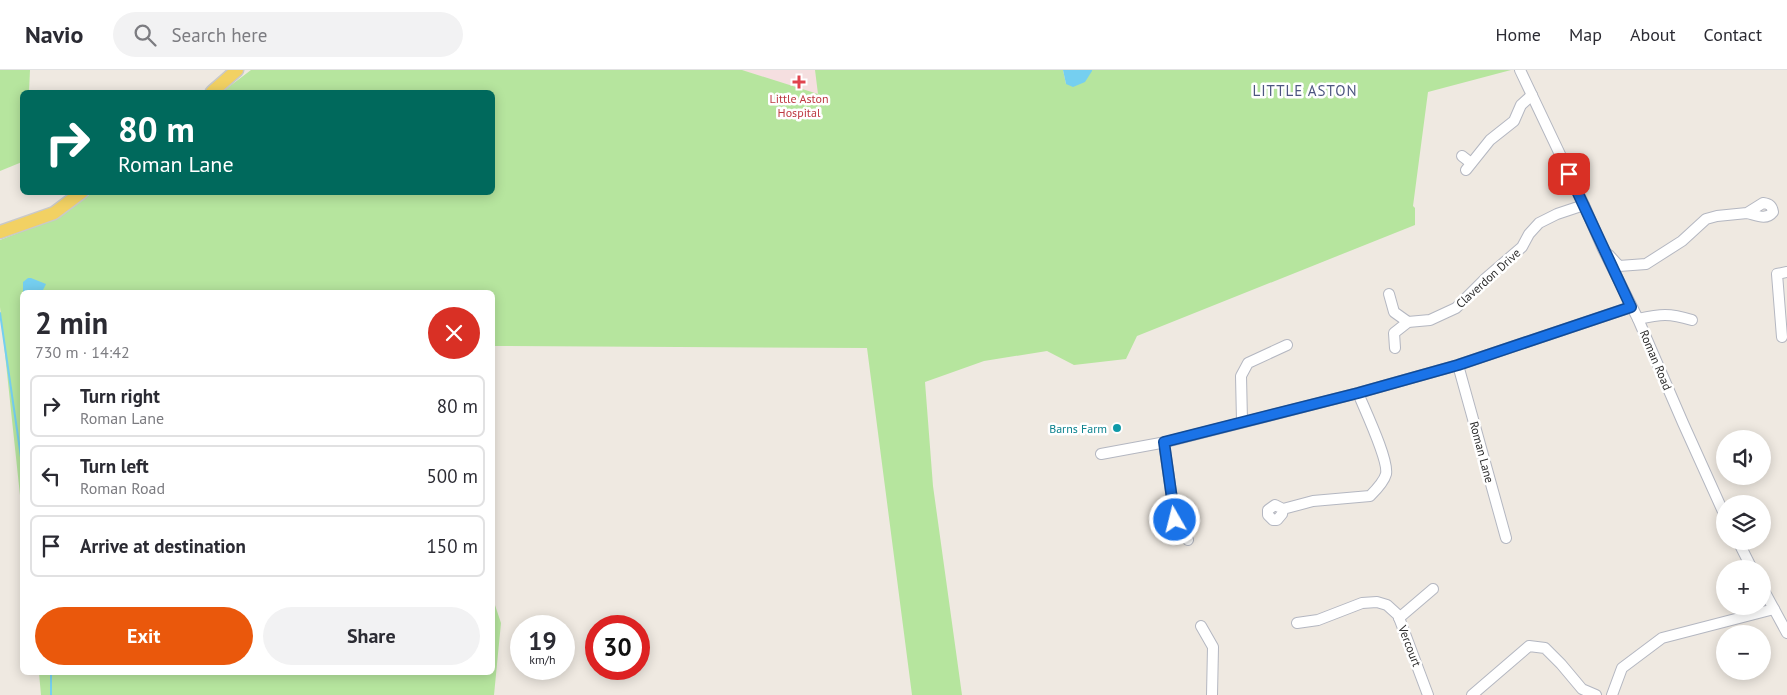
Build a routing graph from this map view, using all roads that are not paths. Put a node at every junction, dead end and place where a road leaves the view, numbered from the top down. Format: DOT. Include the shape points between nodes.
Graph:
graph roads {
  1 [pos="237,70"];
  2 [pos="1520,70"];
  3 [pos="214,90"];
  4 [pos="1532,95"];
  5 [pos="1466,163"];
  6 [pos="78,195"];
  7 [pos="1584,206"];
  8 [pos="1747,213"];
  9 [pos="0,232"];
  10 [pos="1603,249"];
  11 [pos="1787,272"];
  12 [pos="1389,294"];
  13 [pos="1631,307"];
  14 [pos="1638,319"];
  15 [pos="1692,320"];
  16 [pos="1408,322"];
  17 [pos="1782,337"];
  18 [pos="1287,345"];
  19 [pos="1395,348"];
  20 [pos="1458,365"];
  21 [pos="1358,393"];
  22 [pos="1242,421"];
  23 [pos="1164,442"];
  24 [pos="1101,454"];
  25 [pos="1716,496"];
  26 [pos="1283,509"];
  27 [pos="1506,538"];
  28 [pos="1188,540"];
  29 [pos="1433,589"];
  30 [pos="1771,604"];
  31 [pos="1774,609"];
  32 [pos="1399,618"];
  33 [pos="1297,623"];
  34 [pos="1201,626"];
  35 [pos="1787,633"];
  36 [pos="1212,695"];
  37 [pos="1428,695"];
  38 [pos="1472,695"];
  39 [pos="1596,695"];
  40 [pos="1612,695"];
  1 -- 3 [label="main road"];
  2 -- 4 [label="street, Roman Road"];
  4 -- 5 [label="street" via="1521,105 1514,121"];
  4 -- 7 [label="street, Roman Road"];
  6 -- 9 [label="main road" via="54,213"];
  7 -- 10 [label="street, Roman Road"];
  7 -- 16 [label="street, Claverdon Drive" via="1539,223 1522,247 1456,308 1430,320"];
  8 -- 10 [label="street" via="1706,219 1682,241 1646,264 1619,266"];
  10 -- 13 [label="street, Roman Road"];
  11 -- 17 [label="street" via="1778,274"];
  12 -- 16 [label="street" via="1394,312"];
  13 -- 14 [label="street, Roman Road"];
  13 -- 20 [label="street"];
  14 -- 15 [label="street" via="1672,314"];
  14 -- 25 [label="street, Roman Road"];
  16 -- 19 [label="street" via="1394,333"];
  18 -- 22 [label="street" via="1248,363 1241,376"];
  20 -- 21 [label="street"];
  20 -- 27 [label="street, Roman Lane"];
  21 -- 22 [label="street"];
  21 -- 26 [label="street" via="1384,458 1386,473 1382,482 1370,496 1313,501"];
  22 -- 23 [label="street"];
  23 -- 24 [label="street"];
  23 -- 28 [label="street" via="1175,520"];
  29 -- 32 [label="street"];
  30 -- 31 [label="street"];
  31 -- 35 [label="street"];
  31 -- 40 [label="street" via="1662,638 1622,668"];
  32 -- 33 [label="street, Vercourt" via="1387,605 1371,602 1345,608 1318,620"];
  32 -- 37 [label="street, Vercourt"];
  34 -- 36 [label="street" via="1212,647"];
  38 -- 39 [label="street" via="1529,646 1545,648 1582,689"];
}
